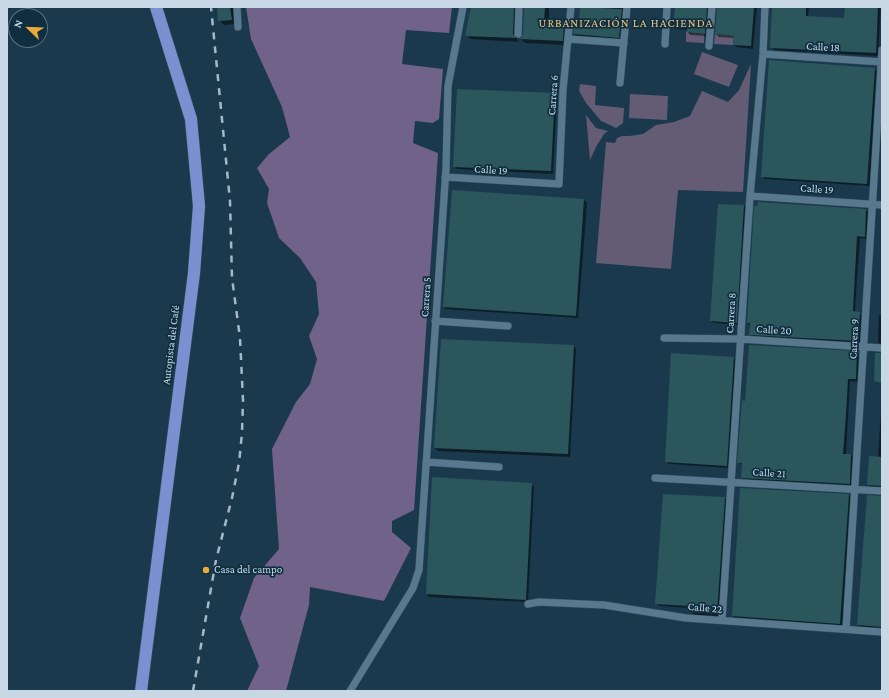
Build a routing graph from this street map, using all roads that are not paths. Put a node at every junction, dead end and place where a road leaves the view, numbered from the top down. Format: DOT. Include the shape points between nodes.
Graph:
graph roads {
  1 [pos="156,7"];
  2 [pos="236,7"];
  3 [pos="464,7"];
  4 [pos="519,7"];
  5 [pos="571,7"];
  6 [pos="627,7"];
  7 [pos="667,7"];
  8 [pos="712,7"];
  9 [pos="765,7"];
  10 [pos="238,27"];
  11 [pos="518,34"];
  12 [pos="568,39"];
  13 [pos="624,42"];
  14 [pos="665,44"];
  15 [pos="709,46"];
  16 [pos="882,50"];
  17 [pos="763,54"];
  18 [pos="882,62"];
  19 [pos="620,84"];
  20 [pos="445,177"];
  21 [pos="559,184"];
  22 [pos="750,196"];
  23 [pos="873,204"];
  24 [pos="882,205"];
  25 [pos="436,321"];
  26 [pos="508,326"];
  27 [pos="664,338"];
  28 [pos="740,339"];
  29 [pos="864,347"];
  30 [pos="882,348"];
  31 [pos="426,462"];
  32 [pos="499,466"];
  33 [pos="655,478"];
  34 [pos="731,482"];
  35 [pos="855,490"];
  36 [pos="882,491"];
  37 [pos="528,604"];
  38 [pos="722,620"];
  39 [pos="846,629"];
  40 [pos="882,632"];
  41 [pos="141,691"];
  42 [pos="350,691"];
  1 -- 41 [label="highway, Autopista del Café" via="192,120 199,206 194,273"];
  2 -- 10 [label="street"];
  3 -- 20 [label="street, Carrera 5" via="448,86"];
  4 -- 11 [label="street"];
  5 -- 12 [label="street, Carrera 6"];
  6 -- 13 [label="street"];
  7 -- 14 [label="street"];
  8 -- 15 [label="street"];
  9 -- 17 [label="street, Carrera 8"];
  12 -- 13 [label="street"];
  12 -- 21 [label="street, Carrera 6"];
  13 -- 19 [label="street"];
  16 -- 18 [label="street, Carrera 9"];
  17 -- 18 [label="street, Calle 18"];
  17 -- 22 [label="street, Carrera 8"];
  18 -- 23 [label="street, Carrera 9"];
  20 -- 21 [label="street, Calle 19"];
  20 -- 25 [label="street, Carrera 5"];
  22 -- 23 [label="street, Calle 19"];
  22 -- 28 [label="street, Carrera 8"];
  23 -- 24 [label="street, Calle 19"];
  23 -- 29 [label="street, Carrera 9"];
  25 -- 26 [label="street"];
  25 -- 31 [label="street, Carrera 5"];
  27 -- 28 [label="street, Calle 20"];
  28 -- 29 [label="street, Calle 20"];
  28 -- 34 [label="street, Carrera 8"];
  29 -- 30 [label="street, Calle 20"];
  29 -- 35 [label="street, Carrera 9"];
  31 -- 32 [label="street"];
  31 -- 42 [label="street, Carrera 5" via="419,570 413,588"];
  33 -- 34 [label="street, Calle 21"];
  34 -- 35 [label="street, Calle 21"];
  34 -- 38 [label="street, Carrera 8"];
  35 -- 36 [label="street, Calle 21"];
  35 -- 39 [label="street, Carrera 9"];
  37 -- 38 [label="street, Calle 22" via="539,602 604,605 686,618"];
  38 -- 39 [label="street, Calle 22"];
  39 -- 40 [label="street, Calle 22"];
}
